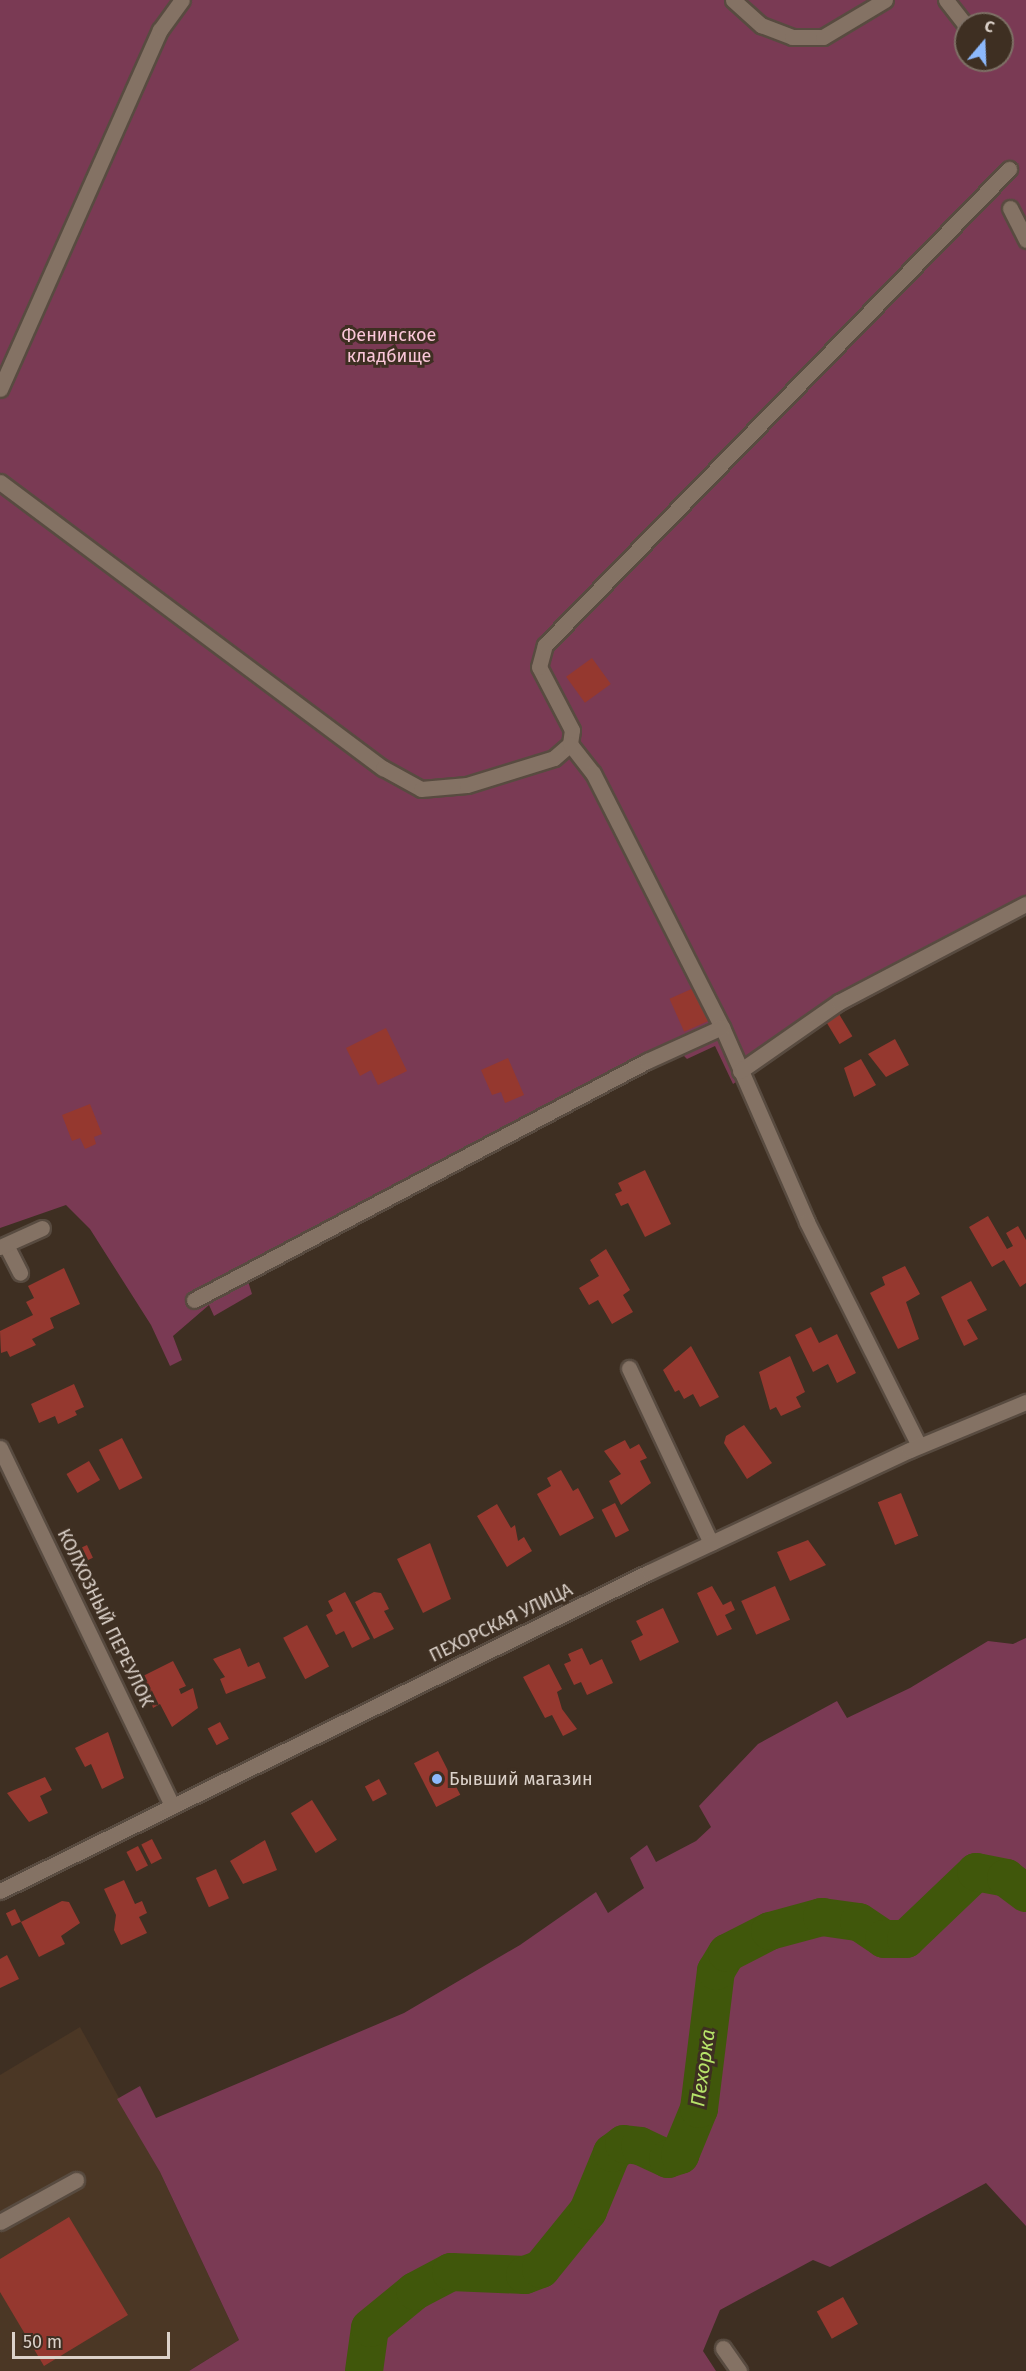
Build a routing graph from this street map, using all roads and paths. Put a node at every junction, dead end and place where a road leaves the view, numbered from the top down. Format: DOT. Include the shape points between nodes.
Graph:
graph roads {
  1 [pos="182,0"];
  2 [pos="733,0"];
  3 [pos="885,0"];
  4 [pos="946,0"];
  5 [pos="955,12"];
  6 [pos="1009,169"];
  7 [pos="1010,208"];
  8 [pos="1026,240"];
  9 [pos="0,389"];
  10 [pos="0,482"];
  11 [pos="570,744"];
  12 [pos="1026,904"];
  13 [pos="722,1027"];
  14 [pos="740,1071"];
  15 [pos="42,1228"];
  16 [pos="3,1246"];
  17 [pos="20,1273"];
  18 [pos="194,1300"];
  19 [pos="629,1368"];
  20 [pos="1026,1402"];
  21 [pos="919,1446"];
  22 [pos="0,1448"];
  23 [pos="711,1543"];
  24 [pos="172,1805"];
  25 [pos="0,1891"];
  26 [pos="76,2180"];
  27 [pos="0,2222"];
  28 [pos="723,2348"];
  29 [pos="739,2371"];
  1 -- 9 [label="street" via="160,30"];
  2 -- 3 [label="street" via="761,25 792,37 823,37"];
  4 -- 5 [label="street"];
  6 -- 11 [label="street" via="545,645 539,667 572,730"];
  7 -- 8 [label="street"];
  10 -- 11 [label="street" via="383,768 421,789 467,785 554,758"];
  11 -- 13 [label="street" via="590,767"];
  12 -- 14 [label="street" via="838,1002"];
  13 -- 14 [label="street"];
  13 -- 18 [label="street" via="647,1061"];
  14 -- 21 [label="street" via="807,1222"];
  15 -- 16 [label="street"];
  16 -- 17 [label="street"];
  19 -- 23 [label="street"];
  20 -- 21 [label="street, ПЕХОРСКАЯ УЛИЦА"];
  21 -- 23 [label="street, ПЕХОРСКАЯ УЛИЦА"];
  22 -- 24 [label="street, КОЛХОЗНЫЙ ПЕРЕУЛОК"];
  23 -- 24 [label="street, ПЕХОРСКАЯ УЛИЦА"];
  24 -- 25 [label="street, ПЕХОРСКАЯ УЛИЦА"];
  26 -- 27 [label="street"];
  28 -- 29 [label="street"];
}
